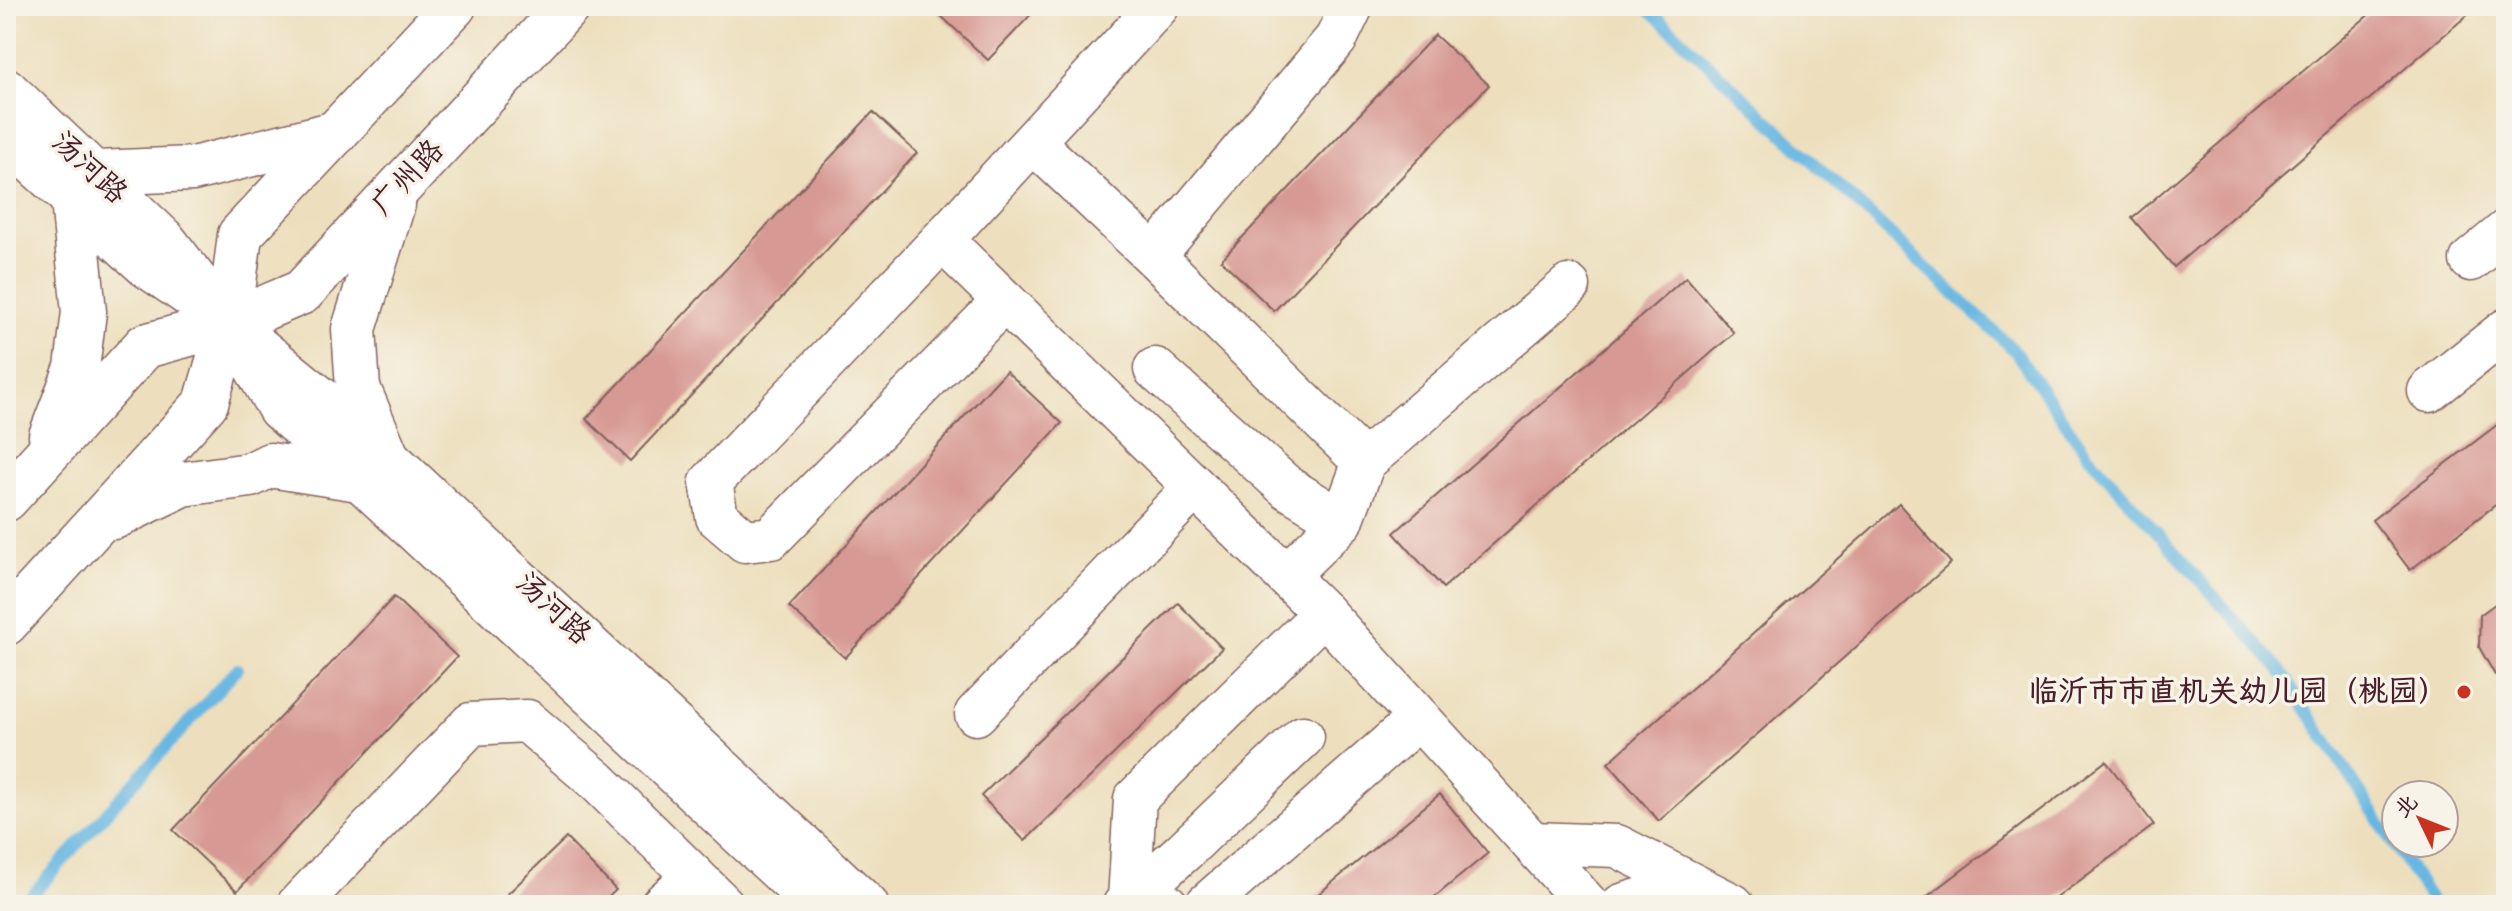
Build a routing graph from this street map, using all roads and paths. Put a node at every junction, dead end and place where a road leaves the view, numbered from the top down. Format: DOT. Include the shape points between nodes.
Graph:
graph roads {
  1 [pos="454,6"];
  2 [pos="568,6"];
  3 [pos="1158,6"];
  4 [pos="1352,6"];
  5 [pos="6,89"];
  6 [pos="336,133"];
  7 [pos="6,139"];
  8 [pos="1033,142"];
  9 [pos="84,186"];
  10 [pos="397,190"];
  11 [pos="2506,231"];
  12 [pos="942,240"];
  13 [pos="1154,256"];
  14 [pos="2471,260"];
  15 [pos="1569,286"];
  16 [pos="1004,301"];
  17 [pos="229,323"];
  18 [pos="2506,330"];
  19 [pos="1155,369"];
  20 [pos="2429,391"];
  21 [pos="42,459"];
  22 [pos="1364,462"];
  23 [pos="373,468"];
  24 [pos="1195,487"];
  25 [pos="6,499"];
  26 [pos="1342,521"];
  27 [pos="93,527"];
  28 [pos="1286,576"];
  29 [pos="1324,613"];
  30 [pos="6,623"];
  31 [pos="976,714"];
  32 [pos="1419,718"];
  33 [pos="1303,737"];
  34 [pos="1532,843"];
  35 [pos="694,876"];
  36 [pos="1140,903"];
  37 [pos="298,905"];
  38 [pos="662,905"];
  39 [pos="723,905"];
  40 [pos="816,905"];
  41 [pos="867,905"];
  42 [pos="1206,905"];
  43 [pos="1588,905"];
  44 [pos="1622,905"];
  45 [pos="1649,905"];
  46 [pos="1733,905"];
  1 -- 6 [label="main road"];
  2 -- 10 [label="main road, 广州路"];
  3 -- 8 [label="street"];
  4 -- 13 [label="street" via="1336,39"];
  5 -- 9 [label="street, 汤河路"];
  6 -- 9 [label="main road" via="193,169"];
  6 -- 17 [label="main road" via="240,235"];
  7 -- 9 [label="street, 汤河路"];
  8 -- 12 [label="street"];
  8 -- 13 [label="street"];
  9 -- 17 [label="street, 汤河路" via="165,240"];
  9 -- 21 [label="main road" via="84,312 77,368"];
  10 -- 17 [label="main road, 广州路" via="302,292"];
  10 -- 23 [label="main road" via="354,329 358,388"];
  11 -- 14 [label="street"];
  12 -- 16 [label="street"];
  12 -- 16 [label="street" via="711,482 717,517 745,541 771,538"];
  13 -- 22 [label="street"];
  15 -- 22 [label="street"];
  16 -- 24 [label="street"];
  17 -- 21 [label="main road, 广州路" via="145,346"];
  17 -- 23 [label="street, 汤河路" via="279,409"];
  17 -- 27 [label="main road" via="206,403"];
  18 -- 20 [label="street"];
  19 -- 26 [label="street" via="1288,488"];
  21 -- 25 [label="main road, 广州路"];
  22 -- 26 [label="street"];
  23 -- 27 [label="main road" via="270,465 250,475 183,484"];
  23 -- 40 [label="street, 汤河路"];
  23 -- 41 [label="street, 汤河路"];
  24 -- 28 [label="street"];
  24 -- 31 [label="street"];
  26 -- 28 [label="street"];
  27 -- 30 [label="main road"];
  28 -- 29 [label="street"];
  29 -- 32 [label="street"];
  29 -- 36 [label="street" via="1135,799"];
  32 -- 34 [label="street"];
  32 -- 42 [label="street"];
  33 -- 36 [label="street" via="1184,851"];
  34 -- 43 [label="street"];
  34 -- 46 [label="street" via="1617,846"];
  35 -- 37 [label="street" via="527,721 471,724"];
  35 -- 38 [label="street"];
  35 -- 39 [label="street"];
  44 -- 45 [label="street" via="1642,899"];
}
